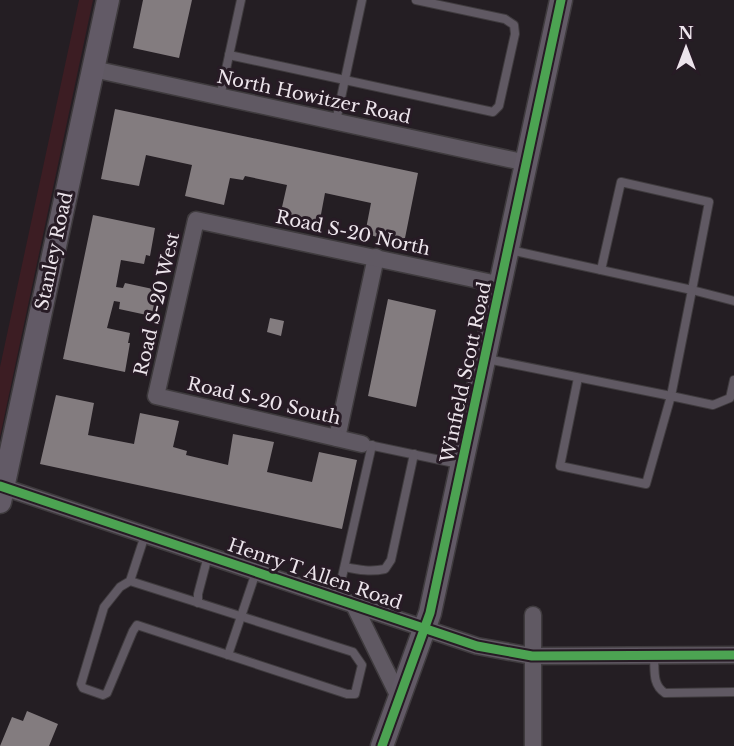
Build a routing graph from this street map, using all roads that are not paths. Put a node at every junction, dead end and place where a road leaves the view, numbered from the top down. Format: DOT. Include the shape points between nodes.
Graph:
graph roads {
  1 [pos="108,0"];
  2 [pos="241,0"];
  3 [pos="362,0"];
  4 [pos="416,0"];
  5 [pos="561,0"];
  6 [pos="229,55"];
  7 [pos="93,69"];
  8 [pos="344,81"];
  9 [pos="220,97"];
  10 [pos="336,122"];
  11 [pos="527,163"];
  12 [pos="196,220"];
  13 [pos="509,250"];
  14 [pos="376,257"];
  15 [pos="601,270"];
  16 [pos="502,285"];
  17 [pos="692,290"];
  18 [pos="734,301"];
  19 [pos="486,359"];
  20 [pos="578,378"];
  21 [pos="734,380"];
  22 [pos="156,396"];
  23 [pos="671,396"];
  24 [pos="337,438"];
  25 [pos="367,445"];
  26 [pos="414,454"];
  27 [pos="463,465"];
  28 [pos="1,492"];
  29 [pos="145,535"];
  30 [pos="208,556"];
  31 [pos="345,567"];
  32 [pos="256,572"];
  33 [pos="130,581"];
  34 [pos="338,599"];
  35 [pos="198,603"];
  36 [pos="354,604"];
  37 [pos="532,615"];
  38 [pos="240,616"];
  39 [pos="426,629"];
  40 [pos="228,655"];
  41 [pos="734,655"];
  42 [pos="532,656"];
  43 [pos="654,656"];
  44 [pos="734,692"];
  45 [pos="400,699"];
  46 [pos="382,746"];
  47 [pos="533,746"];
  1 -- 7 [label="street, Stanley Road"];
  2 -- 6 [label="lane"];
  3 -- 8 [label="lane"];
  4 -- 8 [label="lane" via="505,19 514,25 499,106 493,112"];
  5 -- 11 [label="street, Winfield Scott Road"];
  6 -- 8 [label="lane"];
  6 -- 9 [label="lane"];
  7 -- 9 [label="street, North Howitzer Road"];
  7 -- 28 [label="street, Stanley Road"];
  8 -- 10 [label="lane"];
  9 -- 10 [label="street, North Howitzer Road"];
  10 -- 11 [label="street, North Howitzer Road"];
  11 -- 13 [label="street, Winfield Scott Road"];
  12 -- 14 [label="street, Road S-20 North"];
  12 -- 22 [label="street, Road S-20 West"];
  13 -- 15 [label="lane"];
  13 -- 16 [label="street, Winfield Scott Road"];
  14 -- 16 [label="street, Road S-20 North"];
  14 -- 24 [label="street"];
  15 -- 17 [label="lane"];
  15 -- 17 [label="lane" via="621,182 709,202"];
  16 -- 19 [label="street, Winfield Scott Road"];
  17 -- 18 [label="lane"];
  17 -- 23 [label="lane"];
  19 -- 20 [label="lane"];
  19 -- 27 [label="street, Winfield Scott Road"];
  20 -- 23 [label="lane"];
  20 -- 23 [label="lane" via="560,466 646,484"];
  21 -- 23 [label="lane" via="730,398 713,405"];
  22 -- 24 [label="street, Road S-20 South"];
  24 -- 25 [label="street, Road S-20 South"];
  25 -- 26 [label="lane"];
  25 -- 31 [label="lane"];
  26 -- 27 [label="lane"];
  26 -- 31 [label="lane" via="391,560 385,569 376,571"];
  27 -- 39 [label="street, Winfield Scott Road"];
  28 -- 29 [label="street, Henry T Allen Road"];
  29 -- 30 [label="street, Henry T Allen Road"];
  29 -- 33 [label="lane"];
  30 -- 32 [label="street, Henry T Allen Road"];
  30 -- 35 [label="lane"];
  31 -- 34 [label="lane"];
  32 -- 34 [label="street, Henry T Allen Road"];
  32 -- 38 [label="lane"];
  33 -- 35 [label="lane"];
  33 -- 40 [label="lane" via="104,607 83,688 107,693 137,625"];
  34 -- 36 [label="street, Henry T Allen Road"];
  35 -- 38 [label="lane"];
  36 -- 39 [label="street, Henry T Allen Road"];
  36 -- 45 [label="street"];
  37 -- 42 [label="street"];
  38 -- 40 [label="lane"];
  38 -- 40 [label="lane" via="353,652 362,664 357,688 355,694 347,694"];
  39 -- 42 [label="street, Henry T Allen Road" via="477,646"];
  39 -- 45 [label="street, Winfield Scott Road"];
  41 -- 43 [label="street, Henry T Allen Road"];
  42 -- 43 [label="street, Henry T Allen Road"];
  42 -- 47 [label="street"];
  43 -- 44 [label="lane" via="659,690"];
  45 -- 46 [label="street, Winfield Scott Road"];
}
